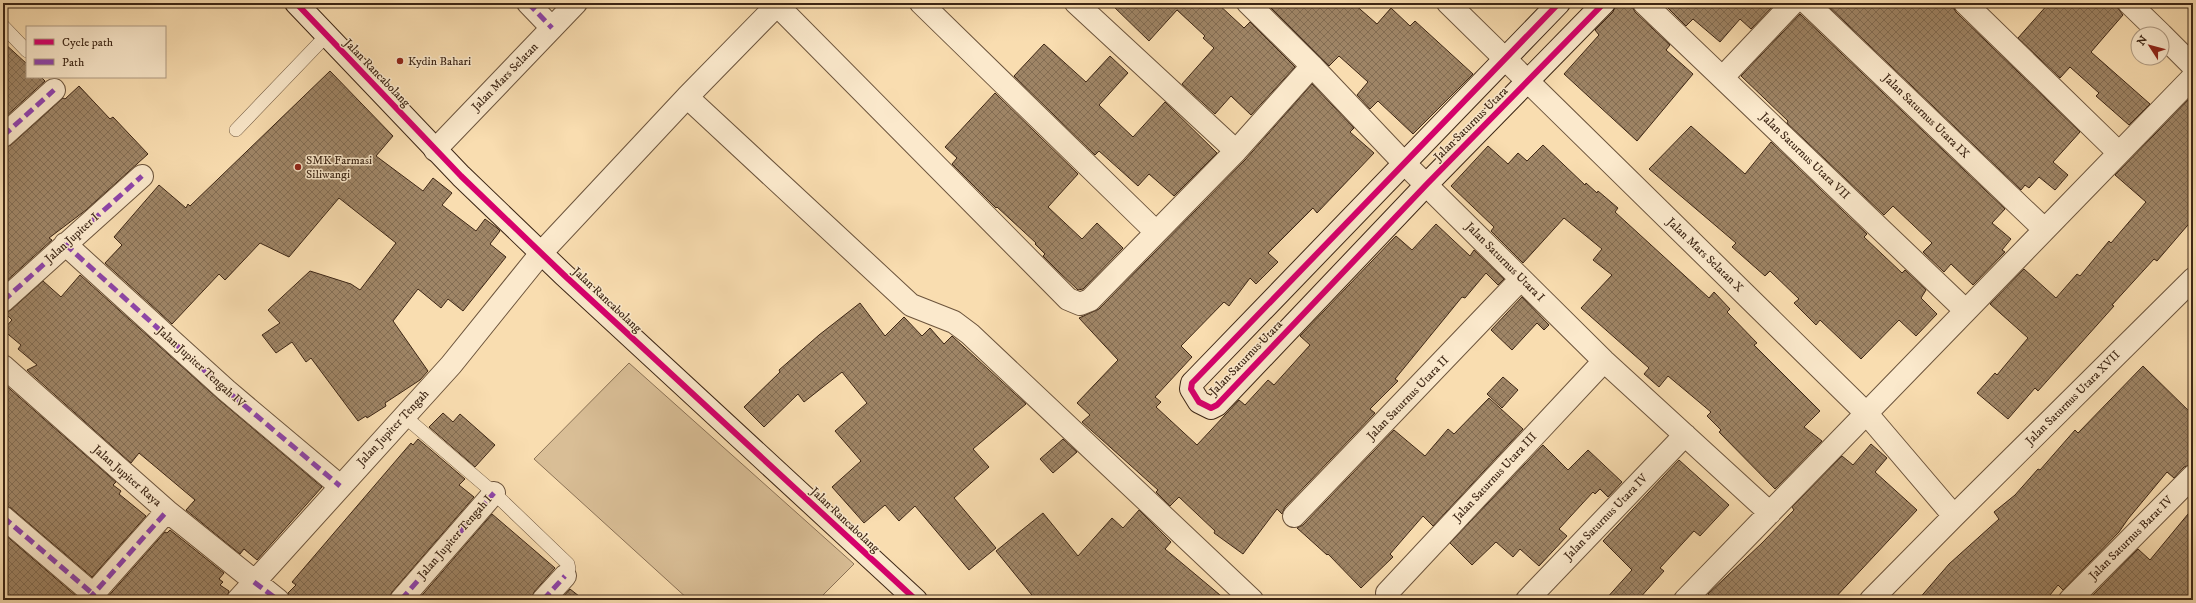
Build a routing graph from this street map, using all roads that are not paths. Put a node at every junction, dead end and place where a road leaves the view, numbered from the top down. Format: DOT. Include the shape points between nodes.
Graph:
graph roads {
  1 [pos="296,3"];
  2 [pos="528,3"];
  3 [pos="576,3"];
  4 [pos="921,3"];
  5 [pos="1076,3"];
  6 [pos="1248,3"];
  7 [pos="1448,3"];
  8 [pos="1559,3"];
  9 [pos="1604,3"];
  10 [pos="1644,3"];
  11 [pos="1793,3"];
  12 [pos="1807,3"];
  13 [pos="1965,3"];
  14 [pos="2129,3"];
  15 [pos="778,4"];
  16 [pos="3,26"];
  17 [pos="2152,26"];
  18 [pos="552,28"];
  19 [pos="326,36"];
  20 [pos="2170,44"];
  21 [pos="26,50"];
  22 [pos="1504,60"];
  23 [pos="1312,66"];
  24 [pos="2193,66"];
  25 [pos="1723,77"];
  26 [pos="2193,77"];
  27 [pos="1528,82"];
  28 [pos="53,83"];
  29 [pos="687,97"];
  30 [pos="236,130"];
  31 [pos="3,136"];
  32 [pos="435,150"];
  33 [pos="1236,151"];
  34 [pos="2118,152"];
  35 [pos="1404,163"];
  36 [pos="142,176"];
  37 [pos="1427,184"];
  38 [pos="2044,230"];
  39 [pos="1156,232"];
  40 [pos="65,244"];
  41 [pos="542,252"];
  42 [pos="1521,279"];
  43 [pos="2193,279"];
  44 [pos="3,301"];
  45 [pos="1965,310"];
  46 [pos="1604,361"];
  47 [pos="3,366"];
  48 [pos="1866,414"];
  49 [pos="404,416"];
  50 [pos="1685,435"];
  51 [pos="2193,476"];
  52 [pos="340,486"];
  53 [pos="494,493"];
  54 [pos="167,511"];
  55 [pos="1770,513"];
  56 [pos="1294,516"];
  57 [pos="1954,516"];
  58 [pos="3,517"];
  59 [pos="565,576"];
  60 [pos="254,582"];
  61 [pos="1387,593"];
  62 [pos="91,597"];
  63 [pos="238,600"];
  64 [pos="278,600"];
  65 [pos="401,600"];
  66 [pos="543,600"];
  67 [pos="916,600"];
  68 [pos="1252,600"];
  69 [pos="1527,600"];
  70 [pos="1684,600"];
  71 [pos="1872,600"];
  72 [pos="2070,600"];
  1 -- 19 [label="street, Jalan Rancabolang"];
  2 -- 18 [label="street"];
  3 -- 18 [label="street, Jalan Mars Selatan"];
  4 -- 39 [label="street"];
  5 -- 33 [label="street"];
  6 -- 23 [label="street, Jalan Saturnus Utara I"];
  7 -- 22 [label="street, Jalan Mars Selatan X"];
  8 -- 22 [label="street, Jalan Saturnus Utara"];
  9 -- 27 [label="street, Jalan Saturnus Utara"];
  10 -- 25 [label="street, Jalan Saturnus Utara VII"];
  11 -- 25 [label="street"];
  12 -- 38 [label="street, Jalan Saturnus Utara IX"];
  13 -- 34 [label="street"];
  14 -- 17 [label="street"];
  15 -- 29 [label="street, Jalan Jupiter Tengah"];
  15 -- 39 [label="street" via="1068,299 1080,304 1090,300"];
  16 -- 21 [label="lane"];
  18 -- 32 [label="street, Jalan Mars Selatan"];
  19 -- 30 [label="lane"];
  19 -- 32 [label="street, Jalan Rancabolang"];
  20 -- 24 [label="street"];
  22 -- 27 [label="street, Jalan Mars Selatan X"];
  22 -- 35 [label="street, Jalan Saturnus Utara"];
  23 -- 33 [label="street"];
  23 -- 35 [label="street, Jalan Saturnus Utara I"];
  25 -- 45 [label="street, Jalan Saturnus Utara VII"];
  26 -- 34 [label="street"];
  27 -- 37 [label="street, Jalan Saturnus Utara"];
  27 -- 48 [label="street, Jalan Mars Selatan X"];
  28 -- 31 [label="street"];
  29 -- 41 [label="street, Jalan Jupiter Tengah"];
  29 -- 68 [label="street" via="911,305 954,322 970,334"];
  32 -- 41 [label="street, Jalan Rancabolang"];
  33 -- 39 [label="street"];
  34 -- 38 [label="street"];
  35 -- 37 [label="street, Jalan Saturnus Utara I"];
  35 -- 37 [label="street, Jalan Saturnus Utara" via="1192,383 1191,389 1200,402 1210,408 1217,405"];
  36 -- 40 [label="street, Jalan Jupiter I"];
  37 -- 42 [label="street, Jalan Saturnus Utara I"];
  38 -- 45 [label="street"];
  40 -- 44 [label="street, Jalan Jupiter I"];
  40 -- 52 [label="street, Jalan Jupiter Tengah IV" via="226,390"];
  41 -- 49 [label="street, Jalan Jupiter Tengah" via="451,365"];
  41 -- 67 [label="street, Jalan Rancabolang"];
  42 -- 46 [label="street, Jalan Saturnus Utara I"];
  42 -- 56 [label="street, Jalan Saturnus Utara II"];
  43 -- 57 [label="street, Jalan Saturnus Utara XVII"];
  45 -- 48 [label="street"];
  46 -- 50 [label="street, Jalan Saturnus Utara I"];
  46 -- 61 [label="street, Jalan Saturnus Utara III"];
  47 -- 54 [label="street, Jalan Jupiter Raya"];
  48 -- 55 [label="street"];
  48 -- 57 [label="street, Jalan Mars Selatan X"];
  49 -- 52 [label="street, Jalan Jupiter Tengah"];
  49 -- 53 [label="lane"];
  50 -- 55 [label="street, Jalan Saturnus Utara I"];
  50 -- 69 [label="street, Jalan Saturnus Utara IV"];
  51 -- 72 [label="street, Jalan Saturnus Barat IV"];
  52 -- 60 [label="street, Jalan Jupiter Tengah"];
  53 -- 59 [label="lane" via="568,564 569,569"];
  53 -- 65 [label="street, Jalan Jupiter Tengah I"];
  54 -- 60 [label="street, Jalan Jupiter Raya"];
  54 -- 62 [label="street"];
  55 -- 70 [label="street"];
  57 -- 71 [label="street, Jalan Saturnus Utara XVII"];
  58 -- 62 [label="street"];
  59 -- 66 [label="street"];
  60 -- 63 [label="street, Jalan Jupiter Tengah"];
  60 -- 64 [label="street, Jalan Jupiter Raya"];
}
